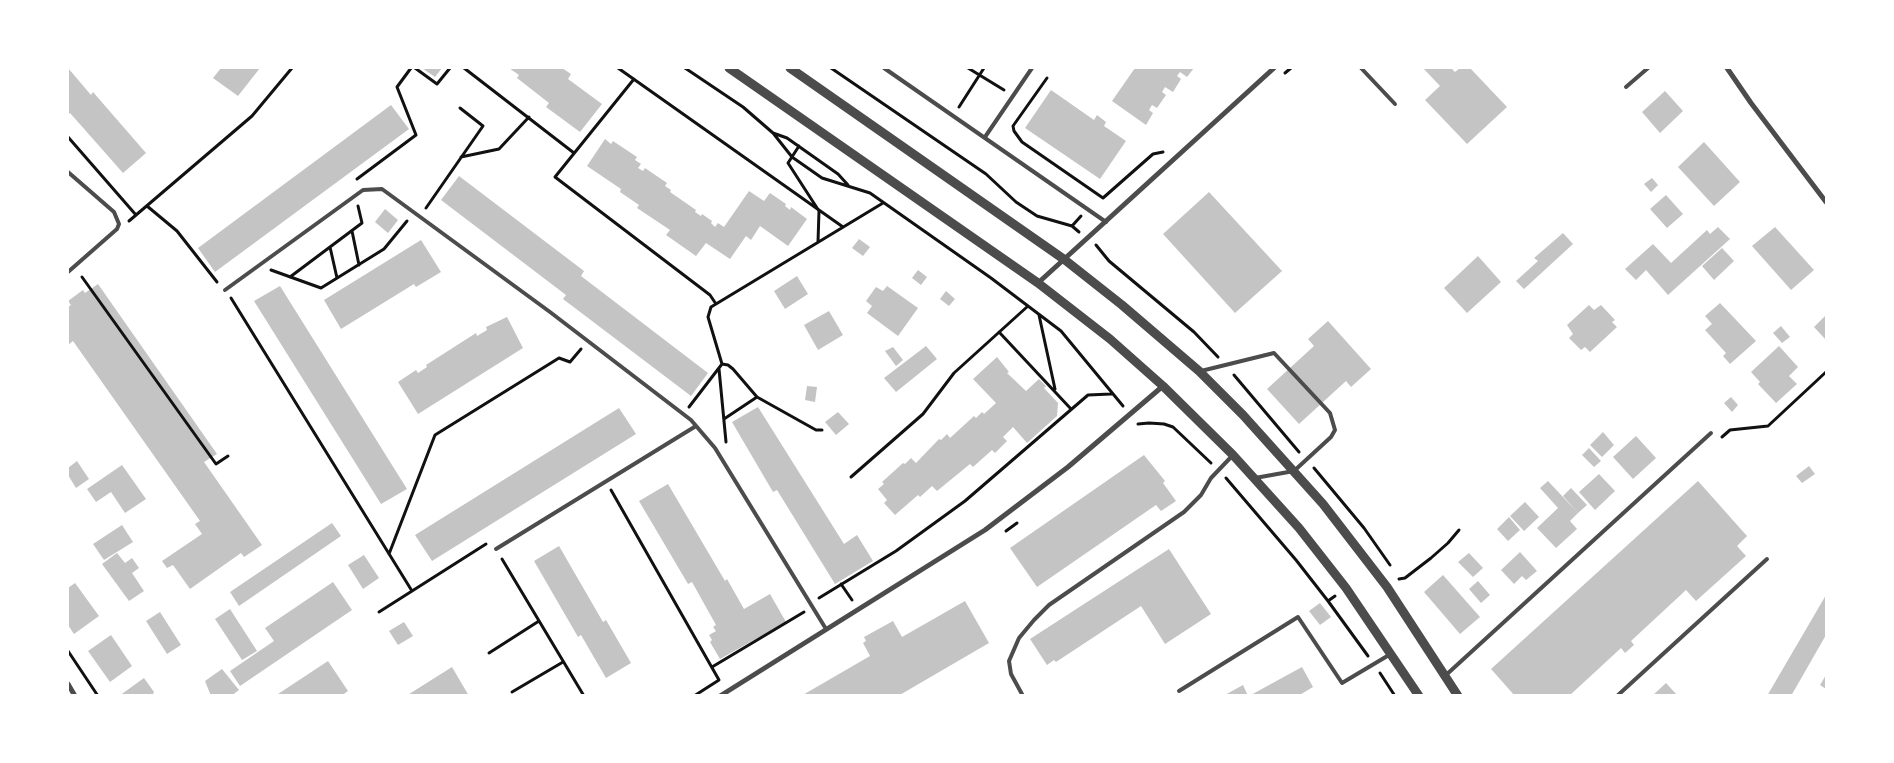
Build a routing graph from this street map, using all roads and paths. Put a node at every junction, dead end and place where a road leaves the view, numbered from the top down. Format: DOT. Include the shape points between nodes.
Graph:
graph roads {
  1 [pos="292,68"];
  2 [pos="411,68"];
  3 [pos="416,68"];
  4 [pos="450,68"];
  5 [pos="464,68"];
  6 [pos="618,68"];
  7 [pos="685,68"];
  8 [pos="729,68"];
  9 [pos="790,68"];
  10 [pos="831,68"];
  11 [pos="884,68"];
  12 [pos="968,68"];
  13 [pos="984,68"];
  14 [pos="1032,68"];
  15 [pos="1274,68"];
  16 [pos="1361,68"];
  17 [pos="1648,68"];
  18 [pos="1727,68"];
  19 [pos="980,75"];
  20 [pos="1046,78"];
  21 [pos="1626,87"];
  22 [pos="1013,95"];
  23 [pos="1395,104"];
  24 [pos="460,108"];
  25 [pos="953,115"];
  26 [pos="529,117"];
  27 [pos="772,133"];
  28 [pos="68,137"];
  29 [pos="985,137"];
  30 [pos="799,146"];
  31 [pos="1169,146"];
  32 [pos="574,153"];
  33 [pos="792,157"];
  34 [pos="461,158"];
  35 [pos="68,172"];
  36 [pos="352,182"];
  37 [pos="848,185"];
  38 [pos="355,195"];
  39 [pos="1826,202"];
  40 [pos="883,203"];
  41 [pos="147,206"];
  42 [pos="426,207"];
  43 [pos="414,211"];
  44 [pos="819,211"];
  45 [pos="433,213"];
  46 [pos="136,215"];
  47 [pos="1037,216"];
  48 [pos="1106,222"];
  49 [pos="843,227"];
  50 [pos="117,229"];
  51 [pos="352,231"];
  52 [pos="818,242"];
  53 [pos="330,247"];
  54 [pos="1065,260"];
  55 [pos="359,264"];
  56 [pos="268,269"];
  57 [pos="68,272"];
  58 [pos="225,276"];
  59 [pos="290,277"];
  60 [pos="337,278"];
  61 [pos="76,282"];
  62 [pos="1038,283"];
  63 [pos="225,290"];
  64 [pos="237,291"];
  65 [pos="716,304"];
  66 [pos="1028,306"];
  67 [pos="1039,314"];
  68 [pos="1000,332"];
  69 [pos="588,340"];
  70 [pos="722,364"];
  71 [pos="719,368"];
  72 [pos="1199,372"];
  73 [pos="1826,372"];
  74 [pos="1164,386"];
  75 [pos="1055,391"];
  76 [pos="1112,394"];
  77 [pos="757,397"];
  78 [pos="682,401"];
  79 [pos="1071,409"];
  80 [pos="696,412"];
  81 [pos="1130,414"];
  82 [pos="724,419"];
  83 [pos="696,426"];
  84 [pos="718,430"];
  85 [pos="822,430"];
  86 [pos="1710,433"];
  87 [pos="726,441"];
  88 [pos="1716,444"];
  89 [pos="731,450"];
  90 [pos="1233,455"];
  91 [pos="228,456"];
  92 [pos="1218,470"];
  93 [pos="1294,471"];
  94 [pos="851,476"];
  95 [pos="1254,478"];
  96 [pos="606,481"];
  97 [pos="1459,530"];
  98 [pos="496,549"];
  99 [pos="389,554"];
  100 [pos="1766,559"];
  101 [pos="1400,578"];
  102 [pos="817,588"];
  103 [pos="1346,588"];
  104 [pos="412,591"];
  105 [pos="822,596"];
  106 [pos="1328,601"];
  107 [pos="812,605"];
  108 [pos="539,621"];
  109 [pos="826,629"];
  110 [pos="68,651"];
  111 [pos="489,653"];
  112 [pos="1391,653"];
  113 [pos="563,662"];
  114 [pos="1374,664"];
  115 [pos="712,667"];
  116 [pos="1446,675"];
  117 [pos="68,684"];
  118 [pos="1180,691"];
  119 [pos="512,692"];
  120 [pos="75,696"];
  121 [pos="98,696"];
  122 [pos="584,696"];
  123 [pos="694,696"];
  124 [pos="720,696"];
  125 [pos="1024,696"];
  126 [pos="1395,696"];
  127 [pos="1419,696"];
  128 [pos="1458,696"];
  129 [pos="1618,696"];
  1 -- 41 [label="path" via="252,116"];
  2 -- 36 [label="path" via="397,87 416,135"];
  3 -- 4 [label="path" via="437,84"];
  5 -- 26 [label="path"];
  6 -- 44 [label="path"];
  7 -- 27 [label="path" via="743,108"];
  8 -- 62 [label="street"];
  9 -- 54 [label="street"];
  10 -- 47 [label="path" via="986,174 1016,202"];
  11 -- 25 [label="lane"];
  12 -- 19 [label="path"];
  13 -- 19 [label="path"];
  14 -- 22 [label="lane"];
  15 -- 48 [label="street"];
  16 -- 23 [label="lane"];
  17 -- 21 [label="lane"];
  18 -- 39 [label="street"];
  19 -- 22 [label="path"];
  19 -- 25 [label="path"];
  20 -- 31 [label="path" via="1013,126 1014,131 1022,142 1103,198 1153,154 1161,153"];
  22 -- 29 [label="lane"];
  24 -- 34 [label="path" via="483,126"];
  25 -- 29 [label="lane"];
  26 -- 32 [label="path"];
  26 -- 34 [label="path" via="499,149"];
  27 -- 30 [label="path"];
  27 -- 33 [label="path"];
  28 -- 46 [label="path"];
  29 -- 48 [label="lane"];
  30 -- 33 [label="path"];
  30 -- 37 [label="path"];
  33 -- 37 [label="path" via="822,178"];
  33 -- 44 [label="path" via="788,163"];
  34 -- 42 [label="path"];
  35 -- 50 [label="lane" via="114,212 118,218"];
  37 -- 40 [label="path" via="870,193"];
  38 -- 43 [label="lane" via="369,188 382,189"];
  38 -- 51 [label="path" via="362,223"];
  38 -- 63 [label="lane"];
  40 -- 49 [label="path"];
  40 -- 66 [label="path"];
  41 -- 46 [label="path"];
  41 -- 58 [label="path" via="177,231 217,281"];
  42 -- 43 [label="path" via="420,203"];
  42 -- 45 [label="path"];
  43 -- 55 [label="path" via="384,249"];
  43 -- 69 [label="lane"];
  44 -- 49 [label="path"];
  44 -- 52 [label="path"];
  46 -- 50 [label="path"];
  48 -- 54 [label="street"];
  49 -- 52 [label="path"];
  50 -- 57 [label="lane"];
  51 -- 53 [label="path"];
  51 -- 55 [label="path"];
  52 -- 65 [label="path"];
  53 -- 59 [label="path"];
  53 -- 60 [label="path"];
  54 -- 62 [label="street"];
  54 -- 72 [label="street"];
  55 -- 60 [label="path"];
  56 -- 59 [label="path"];
  59 -- 60 [label="path" via="320,288"];
  61 -- 91 [label="path" via="84,276 216,464"];
  62 -- 74 [label="street" via="1110,338"];
  64 -- 99 [label="path" via="230,297"];
  66 -- 67 [label="path"];
  66 -- 68 [label="path"];
  67 -- 75 [label="path"];
  67 -- 76 [label="path" via="1061,330"];
  68 -- 75 [label="path"];
  68 -- 94 [label="path" via="954,373 923,414"];
  69 -- 83 [label="lane"];
  69 -- 99 [label="path" via="570,362 559,358 435,435"];
  70 -- 77 [label="path" via="728,364"];
  71 -- 82 [label="path"];
  72 -- 93 [label="street"];
  72 -- 93 [label="lane" via="1268,353 1279,357 1330,413 1334,422 1335,430 1331,437"];
  73 -- 88 [label="path" via="1768,426 1730,430"];
  74 -- 81 [label="street"];
  74 -- 90 [label="street"];
  75 -- 79 [label="path"];
  76 -- 79 [label="path" via="1088,395"];
  76 -- 81 [label="path"];
  77 -- 82 [label="path"];
  77 -- 85 [label="path" via="816,430"];
  78 -- 80 [label="path"];
  79 -- 105 [label="path" via="965,500 896,551"];
  81 -- 92 [label="path" via="1138,425 1149,422 1173,427"];
  81 -- 109 [label="street" via="1068,467 985,530"];
  82 -- 87 [label="path"];
  83 -- 96 [label="lane"];
  83 -- 107 [label="lane" via="715,448"];
  84 -- 87 [label="path"];
  86 -- 116 [label="lane"];
  87 -- 89 [label="path"];
  90 -- 92 [label="lane"];
  90 -- 95 [label="street"];
  92 -- 106 [label="path"];
  92 -- 125 [label="lane" via="1201,495 1184,512 1049,605 1034,620 1019,638 1009,661 1011,674"];
  93 -- 95 [label="lane"];
  93 -- 116 [label="street" via="1364,554"];
  95 -- 103 [label="street"];
  96 -- 98 [label="lane"];
  96 -- 115 [label="path"];
  97 -- 101 [label="path" via="1431,558 1406,578"];
  98 -- 108 [label="path"];
  99 -- 104 [label="path"];
  100 -- 129 [label="lane"];
  102 -- 105 [label="path"];
  103 -- 106 [label="path"];
  103 -- 112 [label="street"];
  105 -- 107 [label="path"];
  106 -- 114 [label="path"];
  107 -- 109 [label="lane"];
  107 -- 115 [label="path"];
  108 -- 111 [label="path"];
  108 -- 113 [label="path"];
  109 -- 124 [label="street"];
  110 -- 121 [label="path"];
  112 -- 114 [label="lane"];
  112 -- 127 [label="street"];
  113 -- 119 [label="path"];
  113 -- 122 [label="path"];
  114 -- 118 [label="lane" via="1342,683 1298,617"];
  114 -- 126 [label="path"];
  115 -- 123 [label="path" via="719,680"];
  116 -- 128 [label="street"];
  117 -- 120 [label="street"];
}
